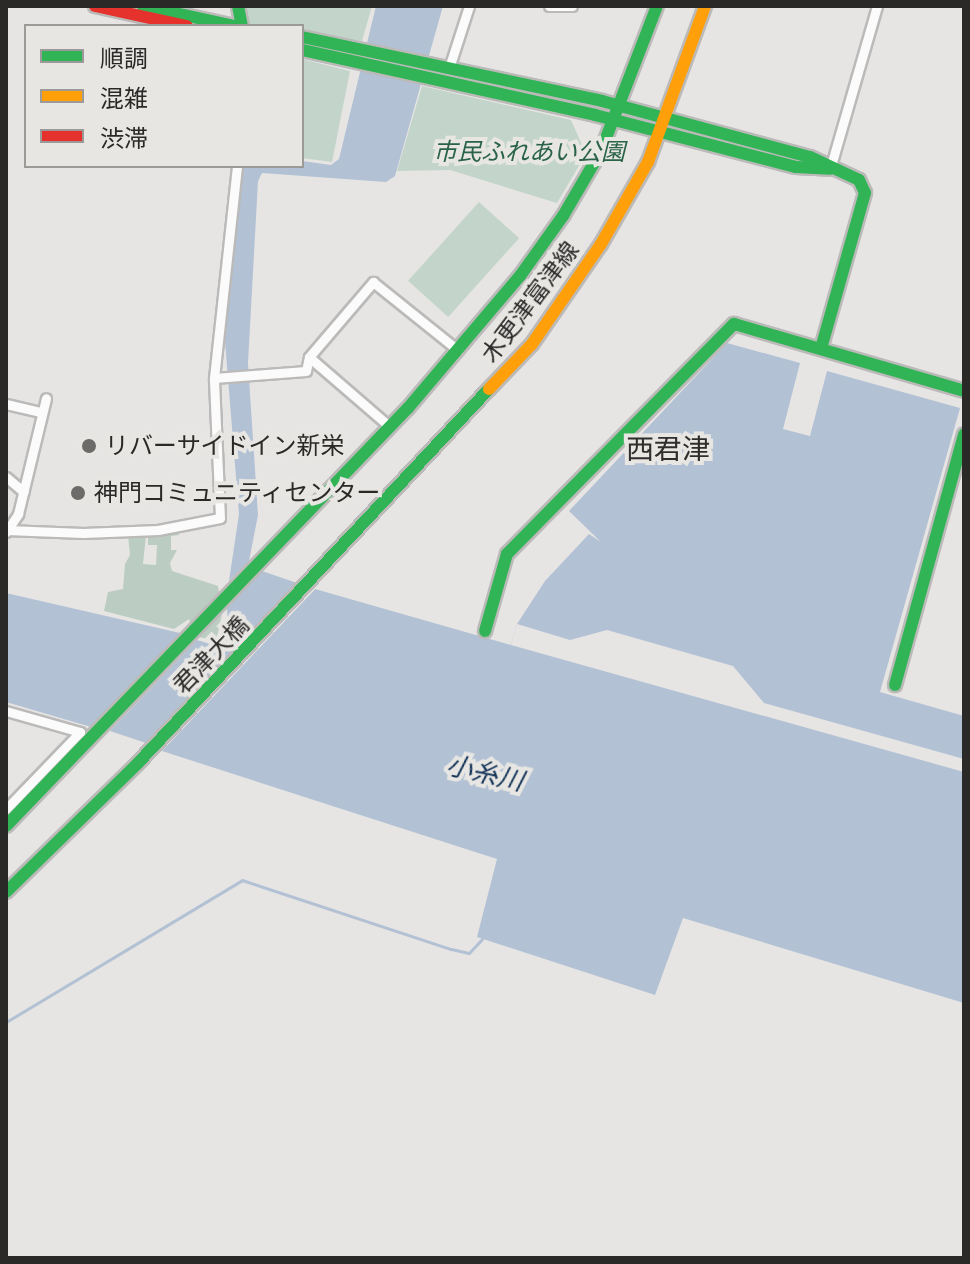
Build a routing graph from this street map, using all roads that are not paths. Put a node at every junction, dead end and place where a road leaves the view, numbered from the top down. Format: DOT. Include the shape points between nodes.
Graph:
graph roads {
  1 [pos="95,6"];
  2 [pos="143,6"];
  3 [pos="469,6"];
  4 [pos="549,6"];
  5 [pos="572,6"];
  6 [pos="657,6"];
  7 [pos="705,6"];
  8 [pos="877,6"];
  9 [pos="178,24"];
  10 [pos="226,24"];
  11 [pos="304,38"];
  12 [pos="304,50"];
  13 [pos="356,55"];
  14 [pos="449,68"];
  15 [pos="429,70"];
  16 [pos="621,106"];
  17 [pos="667,118"];
  18 [pos="616,120"];
  19 [pos="661,132"];
  20 [pos="237,168"];
  21 [pos="830,169"];
  22 [pos="821,349"];
  23 [pos="458,350"];
  24 [pos="309,357"];
  25 [pos="218,376"];
  26 [pos="964,391"];
  27 [pos="46,398"];
  28 [pos="6,404"];
  29 [pos="42,412"];
  30 [pos="390,427"];
  31 [pos="964,434"];
  32 [pos="6,477"];
  33 [pos="24,492"];
  34 [pos="6,530"];
  35 [pos="261,563"];
  36 [pos="316,577"];
  37 [pos="485,631"];
  38 [pos="895,685"];
  39 [pos="6,711"];
  40 [pos="6,809"];
  41 [pos="6,826"];
  42 [pos="6,892"];
  1 -- 9 [label="street"];
  2 -- 10 [label="street"];
  3 -- 14 [label="street"];
  4 -- 5 [label="street"];
  6 -- 16 [label="street, 木更津富津線"];
  7 -- 17 [label="street, 木更津富津線"];
  8 -- 21 [label="street"];
  11 -- 13 [label="street"];
  12 -- 13 [label="street"];
  13 -- 15 [label="street"];
  14 -- 15 [label="street"];
  14 -- 16 [label="street"];
  15 -- 18 [label="street"];
  16 -- 17 [label="street"];
  16 -- 18 [label="street, 木更津富津線"];
  17 -- 19 [label="street, 木更津富津線"];
  17 -- 21 [label="street" via="810,157"];
  18 -- 19 [label="street"];
  18 -- 23 [label="street, 木更津富津線" via="552,232"];
  19 -- 21 [label="street" via="796,167"];
  19 -- 36 [label="street, 木更津富津線" via="601,244 532,344"];
  20 -- 25 [label="street"];
  21 -- 22 [label="street" via="859,180 865,193"];
  22 -- 26 [label="street"];
  22 -- 37 [label="street" via="741,324 728,328 507,554"];
  23 -- 24 [label="street" via="373,282"];
  23 -- 30 [label="street, 木更津富津線"];
  24 -- 25 [label="street" via="306,371"];
  24 -- 30 [label="street"];
  25 -- 34 [label="street" via="220,518 158,530"];
  27 -- 29 [label="street"];
  28 -- 29 [label="street"];
  29 -- 33 [label="street"];
  30 -- 35 [label="street, 木更津富津線"];
  31 -- 38 [label="street"];
  32 -- 33 [label="street"];
  33 -- 34 [label="street"];
  35 -- 41 [label="street, 君津大橋"];
  36 -- 42 [label="street, 君津大橋"];
  39 -- 40 [label="street" via="80,732"];
}
